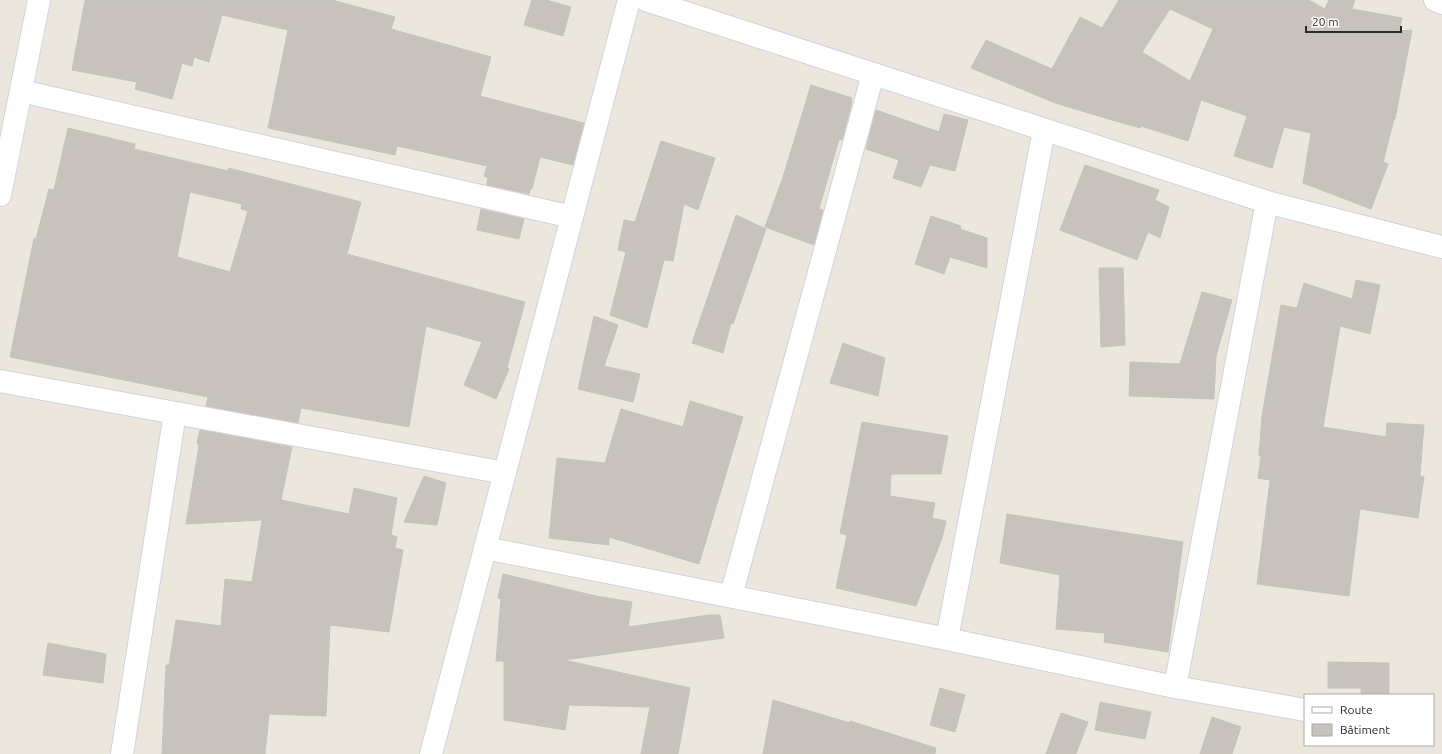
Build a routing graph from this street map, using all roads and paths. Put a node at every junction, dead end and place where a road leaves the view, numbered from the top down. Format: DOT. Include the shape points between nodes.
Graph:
graph roads {
  1 [pos="39,0"];
  2 [pos="629,0"];
  3 [pos="646,0"];
  4 [pos="1435,0"];
  5 [pos="1442,3"];
  6 [pos="873,74"];
  7 [pos="21,91"];
  8 [pos="1044,130"];
  9 [pos="0,195"];
  10 [pos="1267,202"];
  11 [pos="572,217"];
  12 [pos="1442,246"];
  13 [pos="0,381"];
  14 [pos="175,413"];
  15 [pos="505,473"];
  16 [pos="485,548"];
  17 [pos="732,596"];
  18 [pos="947,639"];
  19 [pos="1175,687"];
  20 [pos="1304,710"];
  21 [pos="122,754"];
  22 [pos="431,754"];
  1 -- 7 [label="street"];
  2 -- 11 [label="street"];
  3 -- 6 [label="street"];
  4 -- 5 [label="street"];
  6 -- 8 [label="street"];
  6 -- 17 [label="street"];
  7 -- 9 [label="street"];
  7 -- 11 [label="street"];
  8 -- 10 [label="street"];
  8 -- 18 [label="street"];
  10 -- 12 [label="street"];
  10 -- 19 [label="street"];
  11 -- 15 [label="street"];
  13 -- 14 [label="street"];
  14 -- 15 [label="street"];
  14 -- 21 [label="street"];
  15 -- 16 [label="street"];
  16 -- 17 [label="street"];
  16 -- 22 [label="street"];
  17 -- 18 [label="street"];
  18 -- 19 [label="street"];
  19 -- 20 [label="street"];
}
